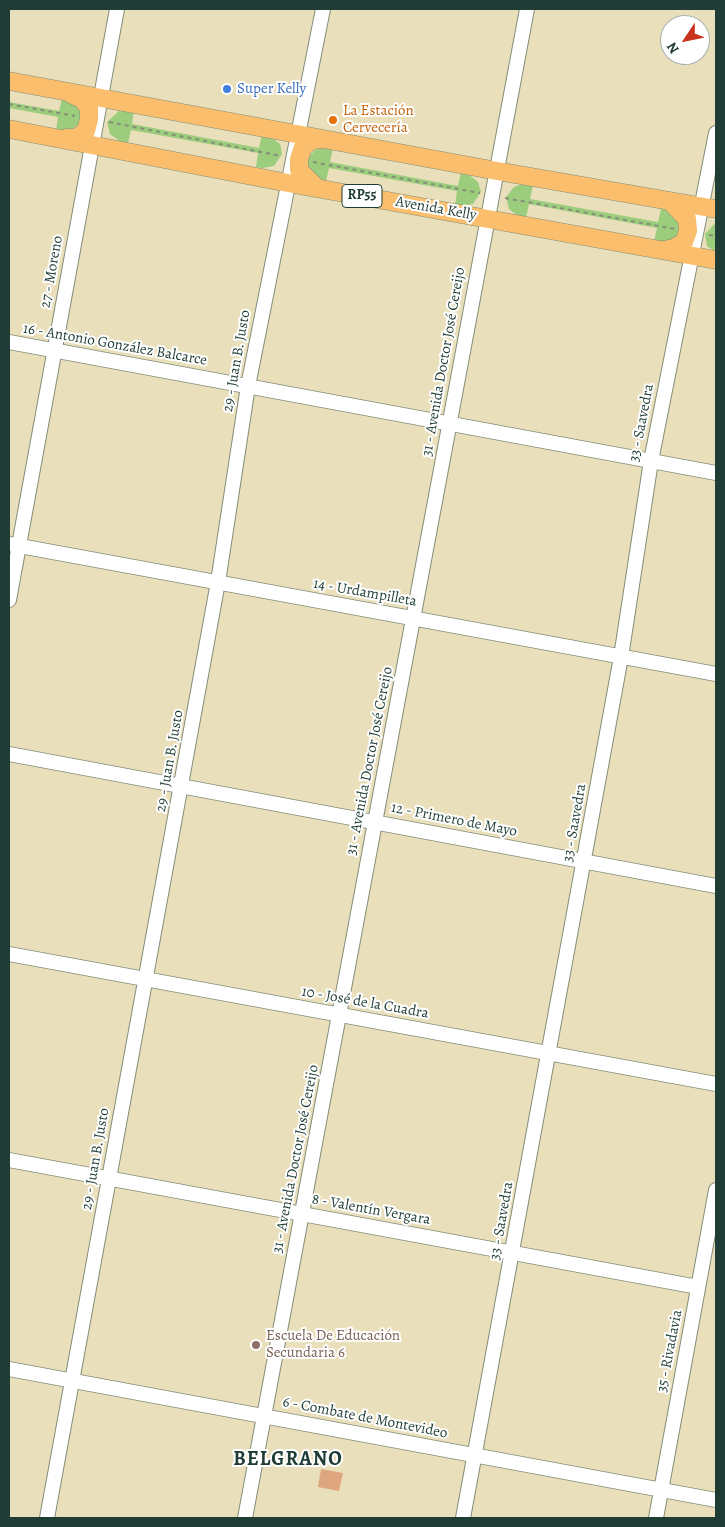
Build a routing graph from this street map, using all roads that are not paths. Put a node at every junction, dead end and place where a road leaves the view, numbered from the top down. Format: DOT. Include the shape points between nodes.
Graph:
graph roads {
  1 [pos="117,9"];
  2 [pos="323,9"];
  3 [pos="527,9"];
  4 [pos="9,81"];
  5 [pos="69,93"];
  6 [pos="101,98"];
  7 [pos="93,119"];
  8 [pos="9,129"];
  9 [pos="716,133"];
  10 [pos="298,134"];
  11 [pos="63,139"];
  12 [pos="326,139"];
  13 [pos="92,144"];
  14 [pos="296,159"];
  15 [pos="496,171"];
  16 [pos="288,183"];
  17 [pos="317,188"];
  18 [pos="670,201"];
  19 [pos="709,208"];
  20 [pos="486,218"];
  21 [pos="692,232"];
  22 [pos="661,250"];
  23 [pos="692,256"];
  24 [pos="716,260"];
  25 [pos="9,342"];
  26 [pos="55,350"];
  27 [pos="248,386"];
  28 [pos="450,423"];
  29 [pos="651,461"];
  30 [pos="716,473"];
  31 [pos="14,545"];
  32 [pos="218,582"];
  33 [pos="9,600"];
  34 [pos="413,618"];
  35 [pos="621,657"];
  36 [pos="716,674"];
  37 [pos="9,754"];
  38 [pos="182,786"];
  39 [pos="375,822"];
  40 [pos="584,861"];
  41 [pos="716,886"];
  42 [pos="9,954"];
  43 [pos="146,979"];
  44 [pos="339,1014"];
  45 [pos="549,1053"];
  46 [pos="716,1084"];
  47 [pos="9,1160"];
  48 [pos="109,1178"];
  49 [pos="716,1190"];
  50 [pos="302,1214"];
  51 [pos="512,1252"];
  52 [pos="698,1287"];
  53 [pos="9,1369"];
  54 [pos="72,1380"];
  55 [pos="264,1416"];
  56 [pos="475,1455"];
  57 [pos="661,1490"];
  58 [pos="716,1500"];
  59 [pos="47,1518"];
  60 [pos="245,1518"];
  61 [pos="463,1518"];
  62 [pos="656,1518"];
  1 -- 6 [label="street, 27 - Moreno"];
  2 -- 10 [label="street, 29 - Juan B. Justo"];
  3 -- 15 [label="street, 31 - Avenida Doctor José Cereijo"];
  4 -- 5 [label="main road"];
  5 -- 6 [label="main road"];
  5 -- 7 [label="main road" via="82,99"];
  6 -- 7 [label="street, 27 - Moreno"];
  6 -- 10 [label="main road"];
  7 -- 11 [label="main road" via="86,131 76,138"];
  7 -- 13 [label="street, 27 - Moreno"];
  8 -- 11 [label="main road, Avenida Kelly / RP55"];
  9 -- 19 [label="street, 33 - Saavedra"];
  10 -- 12 [label="main road"];
  10 -- 14 [label="street, 29 - Juan B. Justo"];
  11 -- 13 [label="main road, Avenida Kelly / RP55"];
  12 -- 14 [label="main road" via="312,140 302,147"];
  12 -- 15 [label="main road"];
  13 -- 16 [label="main road, Avenida Kelly / RP55"];
  13 -- 26 [label="street, 27 - Moreno"];
  14 -- 16 [label="street, 29 - Juan B. Justo"];
  14 -- 17 [label="main road" via="299,170"];
  15 -- 18 [label="main road"];
  15 -- 20 [label="street, 31 - Avenida Doctor José Cereijo"];
  16 -- 17 [label="main road, Avenida Kelly / RP55"];
  16 -- 27 [label="street, 29 - Juan B. Justo"];
  17 -- 20 [label="main road, Avenida Kelly / RP55"];
  18 -- 19 [label="main road"];
  18 -- 21 [label="main road" via="688,219"];
  19 -- 21 [label="street, 33 - Saavedra"];
  20 -- 22 [label="main road, Avenida Kelly / RP55"];
  20 -- 28 [label="street, 31 - Avenida Doctor José Cereijo"];
  21 -- 22 [label="main road" via="674,248"];
  21 -- 23 [label="street, 33 - Saavedra"];
  22 -- 23 [label="main road, Avenida Kelly / RP55"];
  23 -- 24 [label="main road, Avenida Kelly / RP55"];
  23 -- 29 [label="street, 33 - Saavedra"];
  25 -- 26 [label="street, 16 - Antonio González Balcarce"];
  26 -- 27 [label="street, 16 - Antonio González Balcarce"];
  26 -- 31 [label="street, 27 - Moreno"];
  27 -- 28 [label="street, 16 - Antonio González Balcarce"];
  27 -- 32 [label="street, 29 - Juan B. Justo"];
  28 -- 29 [label="street, 16 - Antonio González Balcarce"];
  28 -- 34 [label="street, 31 - Avenida Doctor José Cereijo"];
  29 -- 30 [label="street, 16 - Antonio González Balcarce"];
  29 -- 35 [label="street, 33 - Saavedra"];
  31 -- 32 [label="street, 14 - Urdampilleta"];
  31 -- 33 [label="street, 27 - Moreno"];
  32 -- 34 [label="street, 14 - Urdampilleta"];
  32 -- 38 [label="street, 29 - Juan B. Justo"];
  34 -- 35 [label="street, 14 - Urdampilleta"];
  34 -- 39 [label="street, 31 - Avenida Doctor José Cereijo"];
  35 -- 36 [label="street, 14 - Urdampilleta"];
  35 -- 40 [label="street, 33 - Saavedra"];
  37 -- 38 [label="street, 12 - Primero de Mayo"];
  38 -- 39 [label="street, 12 - Primero de Mayo"];
  38 -- 43 [label="street, 29 - Juan B. Justo"];
  39 -- 40 [label="street, 12 - Primero de Mayo"];
  39 -- 44 [label="street, 31 - Avenida Doctor José Cereijo"];
  40 -- 41 [label="street, 12 - Primero de Mayo"];
  40 -- 45 [label="street, 33 - Saavedra"];
  42 -- 43 [label="street, 10 - José de la Cuadra"];
  43 -- 44 [label="street, 10 - José de la Cuadra"];
  43 -- 48 [label="street, 29 - Juan B. Justo"];
  44 -- 45 [label="street, 10 - José de la Cuadra"];
  44 -- 50 [label="street, 31 - Avenida Doctor José Cereijo"];
  45 -- 46 [label="street, 10 - José de la Cuadra"];
  45 -- 51 [label="street, 33 - Saavedra"];
  47 -- 48 [label="street, 8 - Valentín Vergara"];
  48 -- 50 [label="street, 8 - Valentín Vergara"];
  48 -- 54 [label="street, 29 - Juan B. Justo"];
  49 -- 52 [label="street, 35 - Rivadavia"];
  50 -- 51 [label="street, 8 - Valentín Vergara"];
  50 -- 55 [label="street, 31 - Avenida Doctor José Cereijo"];
  51 -- 52 [label="street, 8 - Valentín Vergara"];
  51 -- 56 [label="street, 33 - Saavedra"];
  52 -- 57 [label="street, 35 - Rivadavia"];
  53 -- 54 [label="street, 6 - Combate de Montevideo"];
  54 -- 55 [label="street, 6 - Combate de Montevideo"];
  54 -- 59 [label="street, 29 - Juan B. Justo"];
  55 -- 56 [label="street, 6 - Combate de Montevideo"];
  55 -- 60 [label="street, 31 - Avenida Doctor José Cereijo"];
  56 -- 57 [label="street, 6 - Combate de Montevideo"];
  56 -- 61 [label="street, 33 - Saavedra"];
  57 -- 58 [label="street, 6 - Combate de Montevideo"];
  57 -- 62 [label="street, 35 - Rivadavia"];
}
